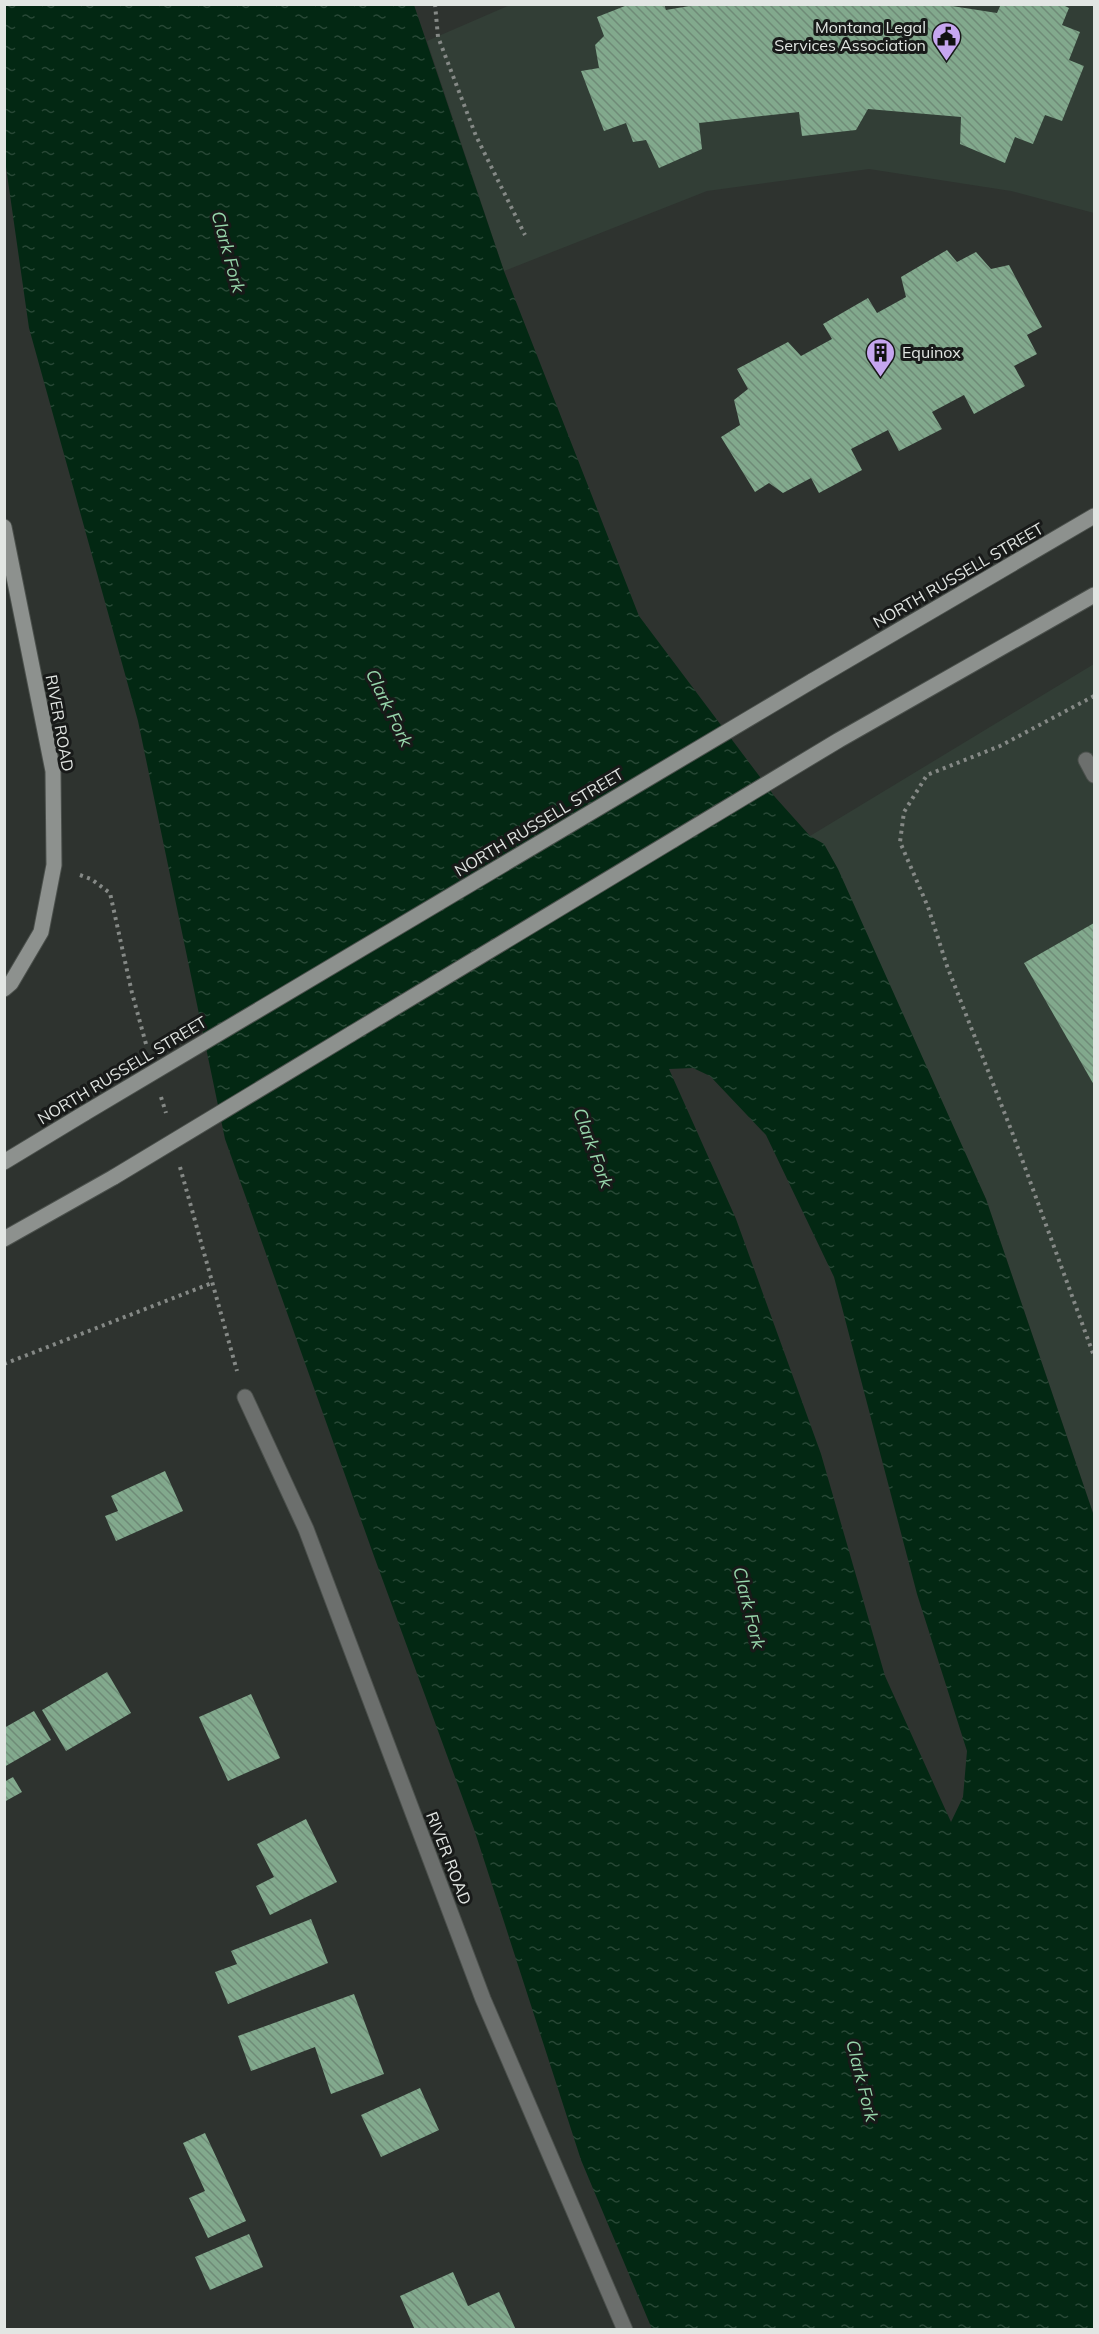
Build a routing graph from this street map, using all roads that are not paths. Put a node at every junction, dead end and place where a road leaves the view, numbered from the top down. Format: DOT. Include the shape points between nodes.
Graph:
graph roads {
  1 [pos="1095,516"];
  2 [pos="6,537"];
  3 [pos="1095,595"];
  4 [pos="1086,760"];
  5 [pos="1095,775"];
  6 [pos="4,989"];
  7 [pos="4,1162"];
  8 [pos="4,1239"];
  9 [pos="245,1397"];
  10 [pos="625,2330"];
  1 -- 7 [label="main road, NORTH RUSSELL STREET, bridge"];
  2 -- 6 [label="main road, RIVER ROAD" via="52,771 54,865 41,932"];
  3 -- 8 [label="main road, bridge" via="839,740 114,1177"];
  4 -- 5 [label="street"];
  9 -- 10 [label="street, RIVER ROAD" via="306,1529 483,1999"];
}
